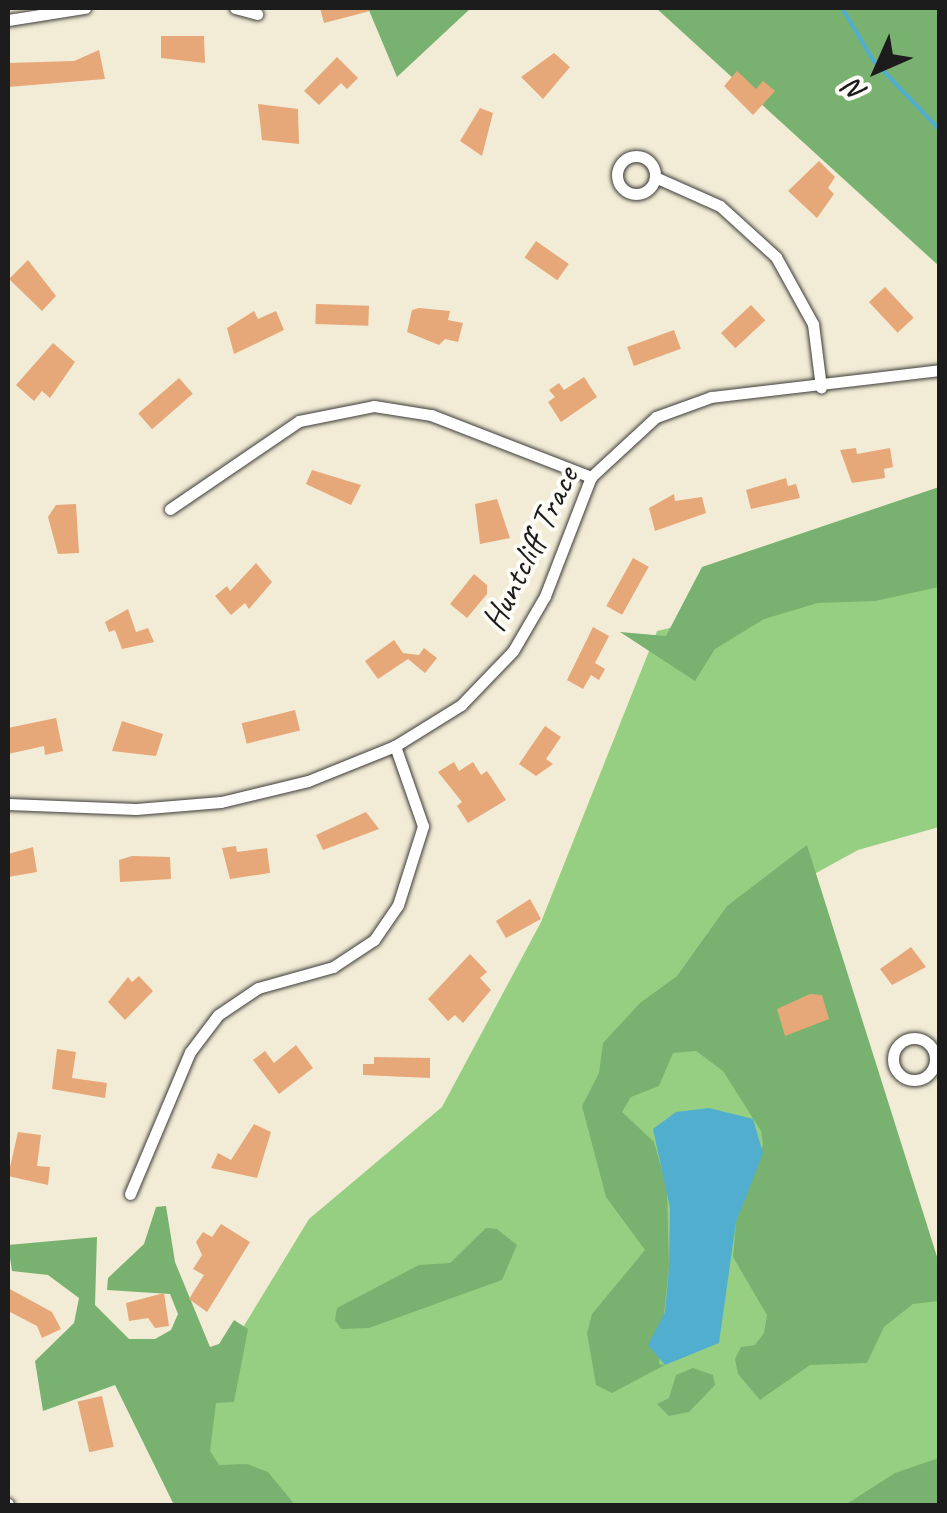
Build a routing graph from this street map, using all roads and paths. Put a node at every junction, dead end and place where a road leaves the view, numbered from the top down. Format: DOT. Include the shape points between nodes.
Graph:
graph roads {
  1 [pos="85,8"];
  2 [pos="234,8"];
  3 [pos="257,14"];
  4 [pos="8,20"];
  5 [pos="655,176"];
  6 [pos="940,370"];
  7 [pos="821,387"];
  8 [pos="591,477"];
  9 [pos="170,509"];
  10 [pos="396,746"];
  11 [pos="8,804"];
  12 [pos="130,1194"];
  1 -- 4 [label="street"];
  2 -- 3 [label="street"];
  5 -- 7 [label="street" via="720,206 776,257 812,324"];
  6 -- 7 [label="street, Huntcliff Trace"];
  7 -- 8 [label="street, Huntcliff Trace" via="679,406 629,438"];
  8 -- 9 [label="street" via="431,416 374,406 299,421"];
  8 -- 10 [label="street, Huntcliff Trace" via="546,596 513,651 461,705"];
  10 -- 11 [label="street, Huntcliff Trace" via="308,781 221,802 136,808"];
  10 -- 12 [label="street" via="423,826 398,905 374,940 333,967 258,988 218,1014 190,1052"];
}
